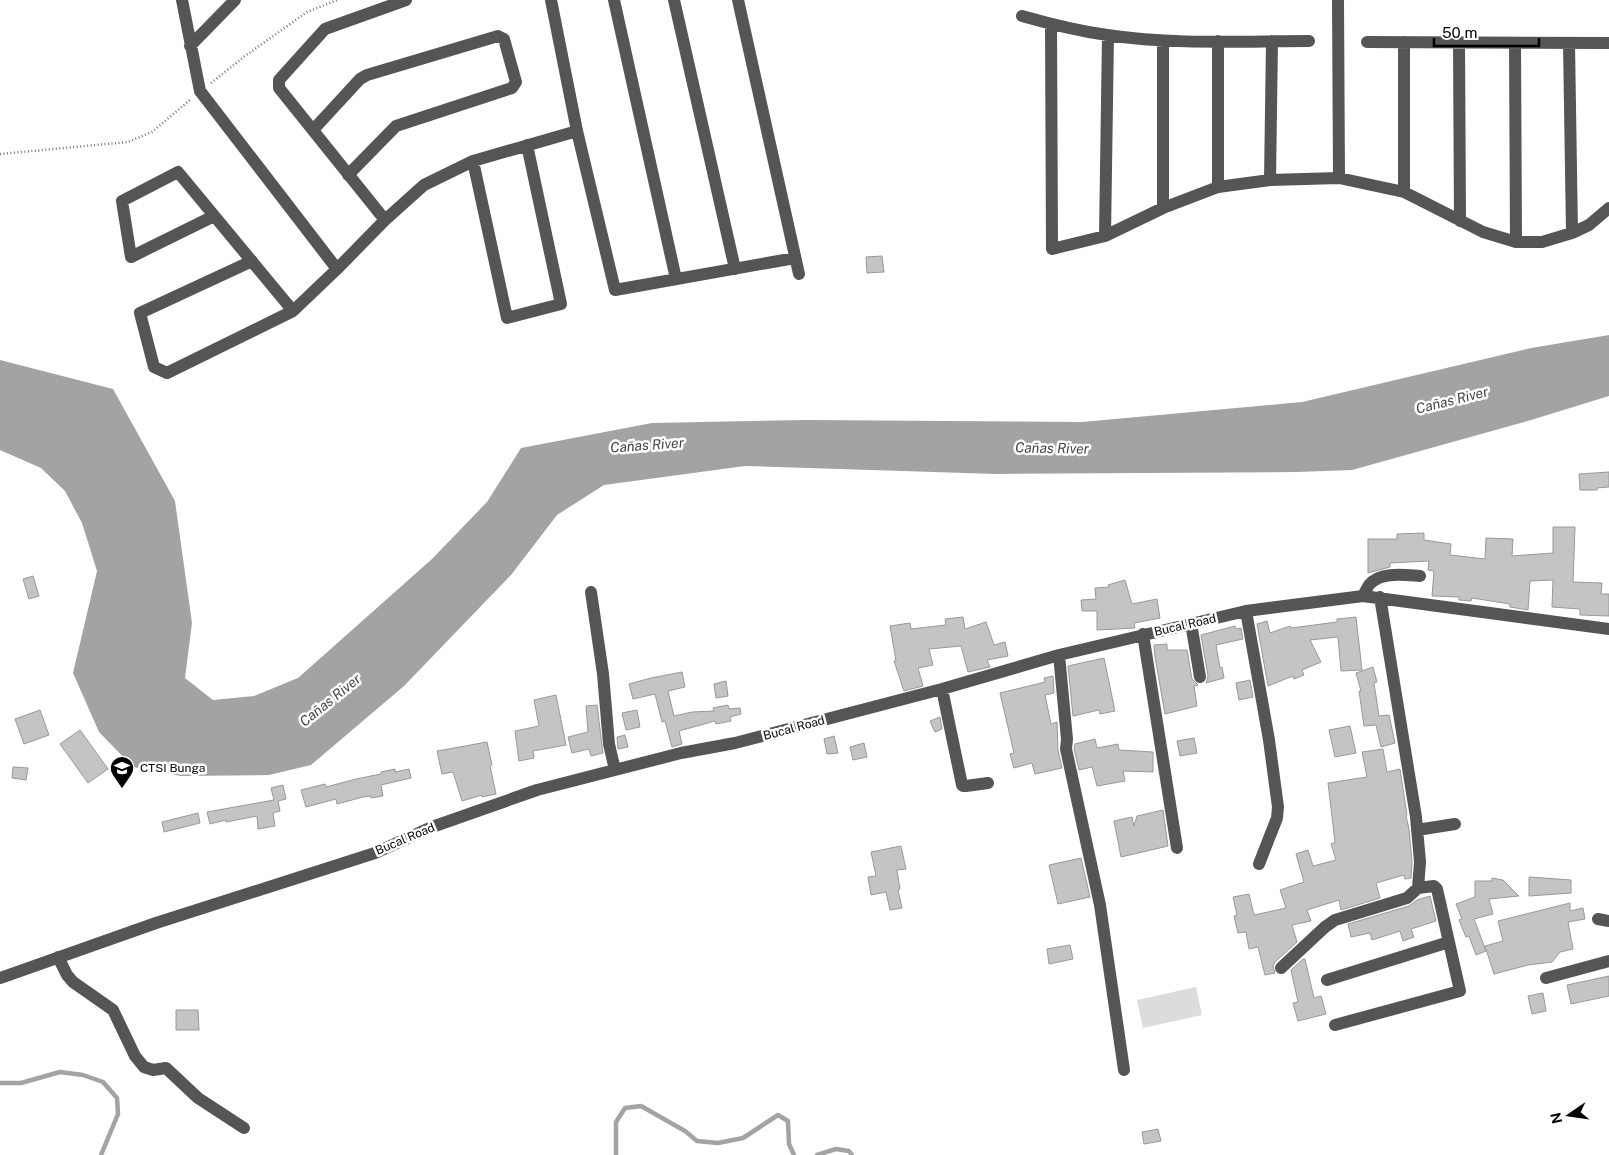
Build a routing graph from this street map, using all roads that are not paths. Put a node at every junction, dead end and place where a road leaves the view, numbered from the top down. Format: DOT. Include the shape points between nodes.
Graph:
graph roads {
  1 [pos="182,0"];
  2 [pos="235,0"];
  3 [pos="406,0"];
  4 [pos="551,0"];
  5 [pos="614,0"];
  6 [pos="674,0"];
  7 [pos="738,0"];
  8 [pos="1338,0"];
  9 [pos="1022,16"];
  10 [pos="1051,24"];
  11 [pos="1108,36"];
  12 [pos="1163,40"];
  13 [pos="1218,40"];
  14 [pos="1272,40"];
  15 [pos="1309,40"];
  16 [pos="1367,42"];
  17 [pos="1404,42"];
  18 [pos="1459,43"];
  19 [pos="1514,43"];
  20 [pos="1569,43"];
  21 [pos="1609,43"];
  22 [pos="190,46"];
  23 [pos="313,130"];
  24 [pos="577,131"];
  25 [pos="528,145"];
  26 [pos="474,161"];
  27 [pos="348,175"];
  28 [pos="1339,178"];
  29 [pos="1270,180"];
  30 [pos="1218,187"];
  31 [pos="1404,192"];
  32 [pos="1163,208"];
  33 [pos="1609,208"];
  34 [pos="214,216"];
  35 [pos="385,220"];
  36 [pos="1460,221"];
  37 [pos="1572,233"];
  38 [pos="1105,236"];
  39 [pos="1516,242"];
  40 [pos="795,258"];
  41 [pos="252,261"];
  42 [pos="337,269"];
  43 [pos="735,269"];
  44 [pos="799,274"];
  45 [pos="676,280"];
  46 [pos="293,311"];
  47 [pos="1420,576"];
  48 [pos="590,592"];
  49 [pos="1363,596"];
  50 [pos="1380,597"];
  51 [pos="1246,610"];
  52 [pos="1191,623"];
  53 [pos="1609,629"];
  54 [pos="1143,634"];
  55 [pos="1059,655"];
  56 [pos="1200,677"];
  57 [pos="942,688"];
  58 [pos="615,770"];
  59 [pos="988,783"];
  60 [pos="1455,824"];
  61 [pos="1417,830"];
  62 [pos="1177,848"];
  63 [pos="1259,864"];
  64 [pos="1418,888"];
  65 [pos="1449,942"];
  66 [pos="58,957"];
  67 [pos="1609,961"];
  68 [pos="1281,968"];
  69 [pos="0,978"];
  70 [pos="1546,978"];
  71 [pos="1327,980"];
  72 [pos="1335,1025"];
  73 [pos="1124,1070"];
  74 [pos="244,1128"];
  1 -- 22 [label="street"];
  2 -- 22 [label="street"];
  3 -- 23 [label="street" via="325,29 279,80 279,88"];
  4 -- 24 [label="street"];
  5 -- 45 [label="street"];
  6 -- 43 [label="street"];
  7 -- 40 [label="street"];
  8 -- 28 [label="street"];
  9 -- 10 [label="street"];
  10 -- 11 [label="street"];
  10 -- 38 [label="street" via="1052,249"];
  11 -- 12 [label="street"];
  11 -- 38 [label="street"];
  12 -- 13 [label="street"];
  12 -- 32 [label="street"];
  13 -- 14 [label="street"];
  13 -- 30 [label="street"];
  14 -- 15 [label="street"];
  14 -- 29 [label="street"];
  16 -- 17 [label="street"];
  17 -- 18 [label="street"];
  17 -- 31 [label="street"];
  18 -- 19 [label="street"];
  18 -- 36 [label="street"];
  19 -- 20 [label="street"];
  19 -- 39 [label="street"];
  20 -- 21 [label="street"];
  20 -- 37 [label="street"];
  22 -- 42 [label="street" via="200,92"];
  23 -- 27 [label="street"];
  23 -- 27 [label="street" via="367,75 498,36 504,39 516,82 512,88 396,126"];
  24 -- 25 [label="street"];
  24 -- 45 [label="street" via="615,290"];
  25 -- 26 [label="street"];
  25 -- 26 [label="street" via="561,304 507,318"];
  26 -- 35 [label="street" via="424,185"];
  27 -- 35 [label="street"];
  28 -- 29 [label="street"];
  28 -- 31 [label="street"];
  29 -- 30 [label="street"];
  30 -- 32 [label="street"];
  31 -- 36 [label="street"];
  32 -- 38 [label="street"];
  33 -- 37 [label="street" via="1589,225"];
  34 -- 34 [label="street" via="131,257 122,201 178,172"];
  34 -- 41 [label="street"];
  35 -- 42 [label="street"];
  36 -- 39 [label="street"];
  37 -- 39 [label="street" via="1542,242"];
  40 -- 43 [label="street"];
  40 -- 44 [label="street"];
  41 -- 46 [label="street"];
  41 -- 46 [label="street" via="140,313 154,367 167,373"];
  42 -- 46 [label="street"];
  43 -- 45 [label="street"];
  47 -- 49 [label="street" via="1382,577 1370,583"];
  48 -- 58 [label="street"];
  49 -- 50 [label="street, Bucal Road"];
  49 -- 51 [label="street, Bucal Road"];
  50 -- 53 [label="street, Bucal Road"];
  50 -- 61 [label="street"];
  51 -- 52 [label="street, Bucal Road"];
  51 -- 63 [label="street" via="1278,807 1277,818"];
  52 -- 54 [label="street, Bucal Road"];
  52 -- 56 [label="street"];
  54 -- 55 [label="street, Bucal Road"];
  54 -- 62 [label="street"];
  55 -- 57 [label="street, Bucal Road"];
  55 -- 73 [label="street" via="1066,749 1100,905"];
  57 -- 58 [label="street, Bucal Road" via="735,744 681,753"];
  57 -- 59 [label="street" via="962,785"];
  58 -- 66 [label="street, Bucal Road" via="537,790 432,827 374,853"];
  60 -- 61 [label="street"];
  61 -- 64 [label="street"];
  64 -- 65 [label="street" via="1434,886 1437,889"];
  64 -- 68 [label="street" via="1407,898 1335,920"];
  65 -- 71 [label="street"];
  65 -- 72 [label="street" via="1460,991"];
  66 -- 69 [label="street, Bucal Road"];
  66 -- 74 [label="street" via="73,982 113,1010 134,1056 144,1067 154,1070 166,1068 198,1098"];
  67 -- 70 [label="street"];
}
